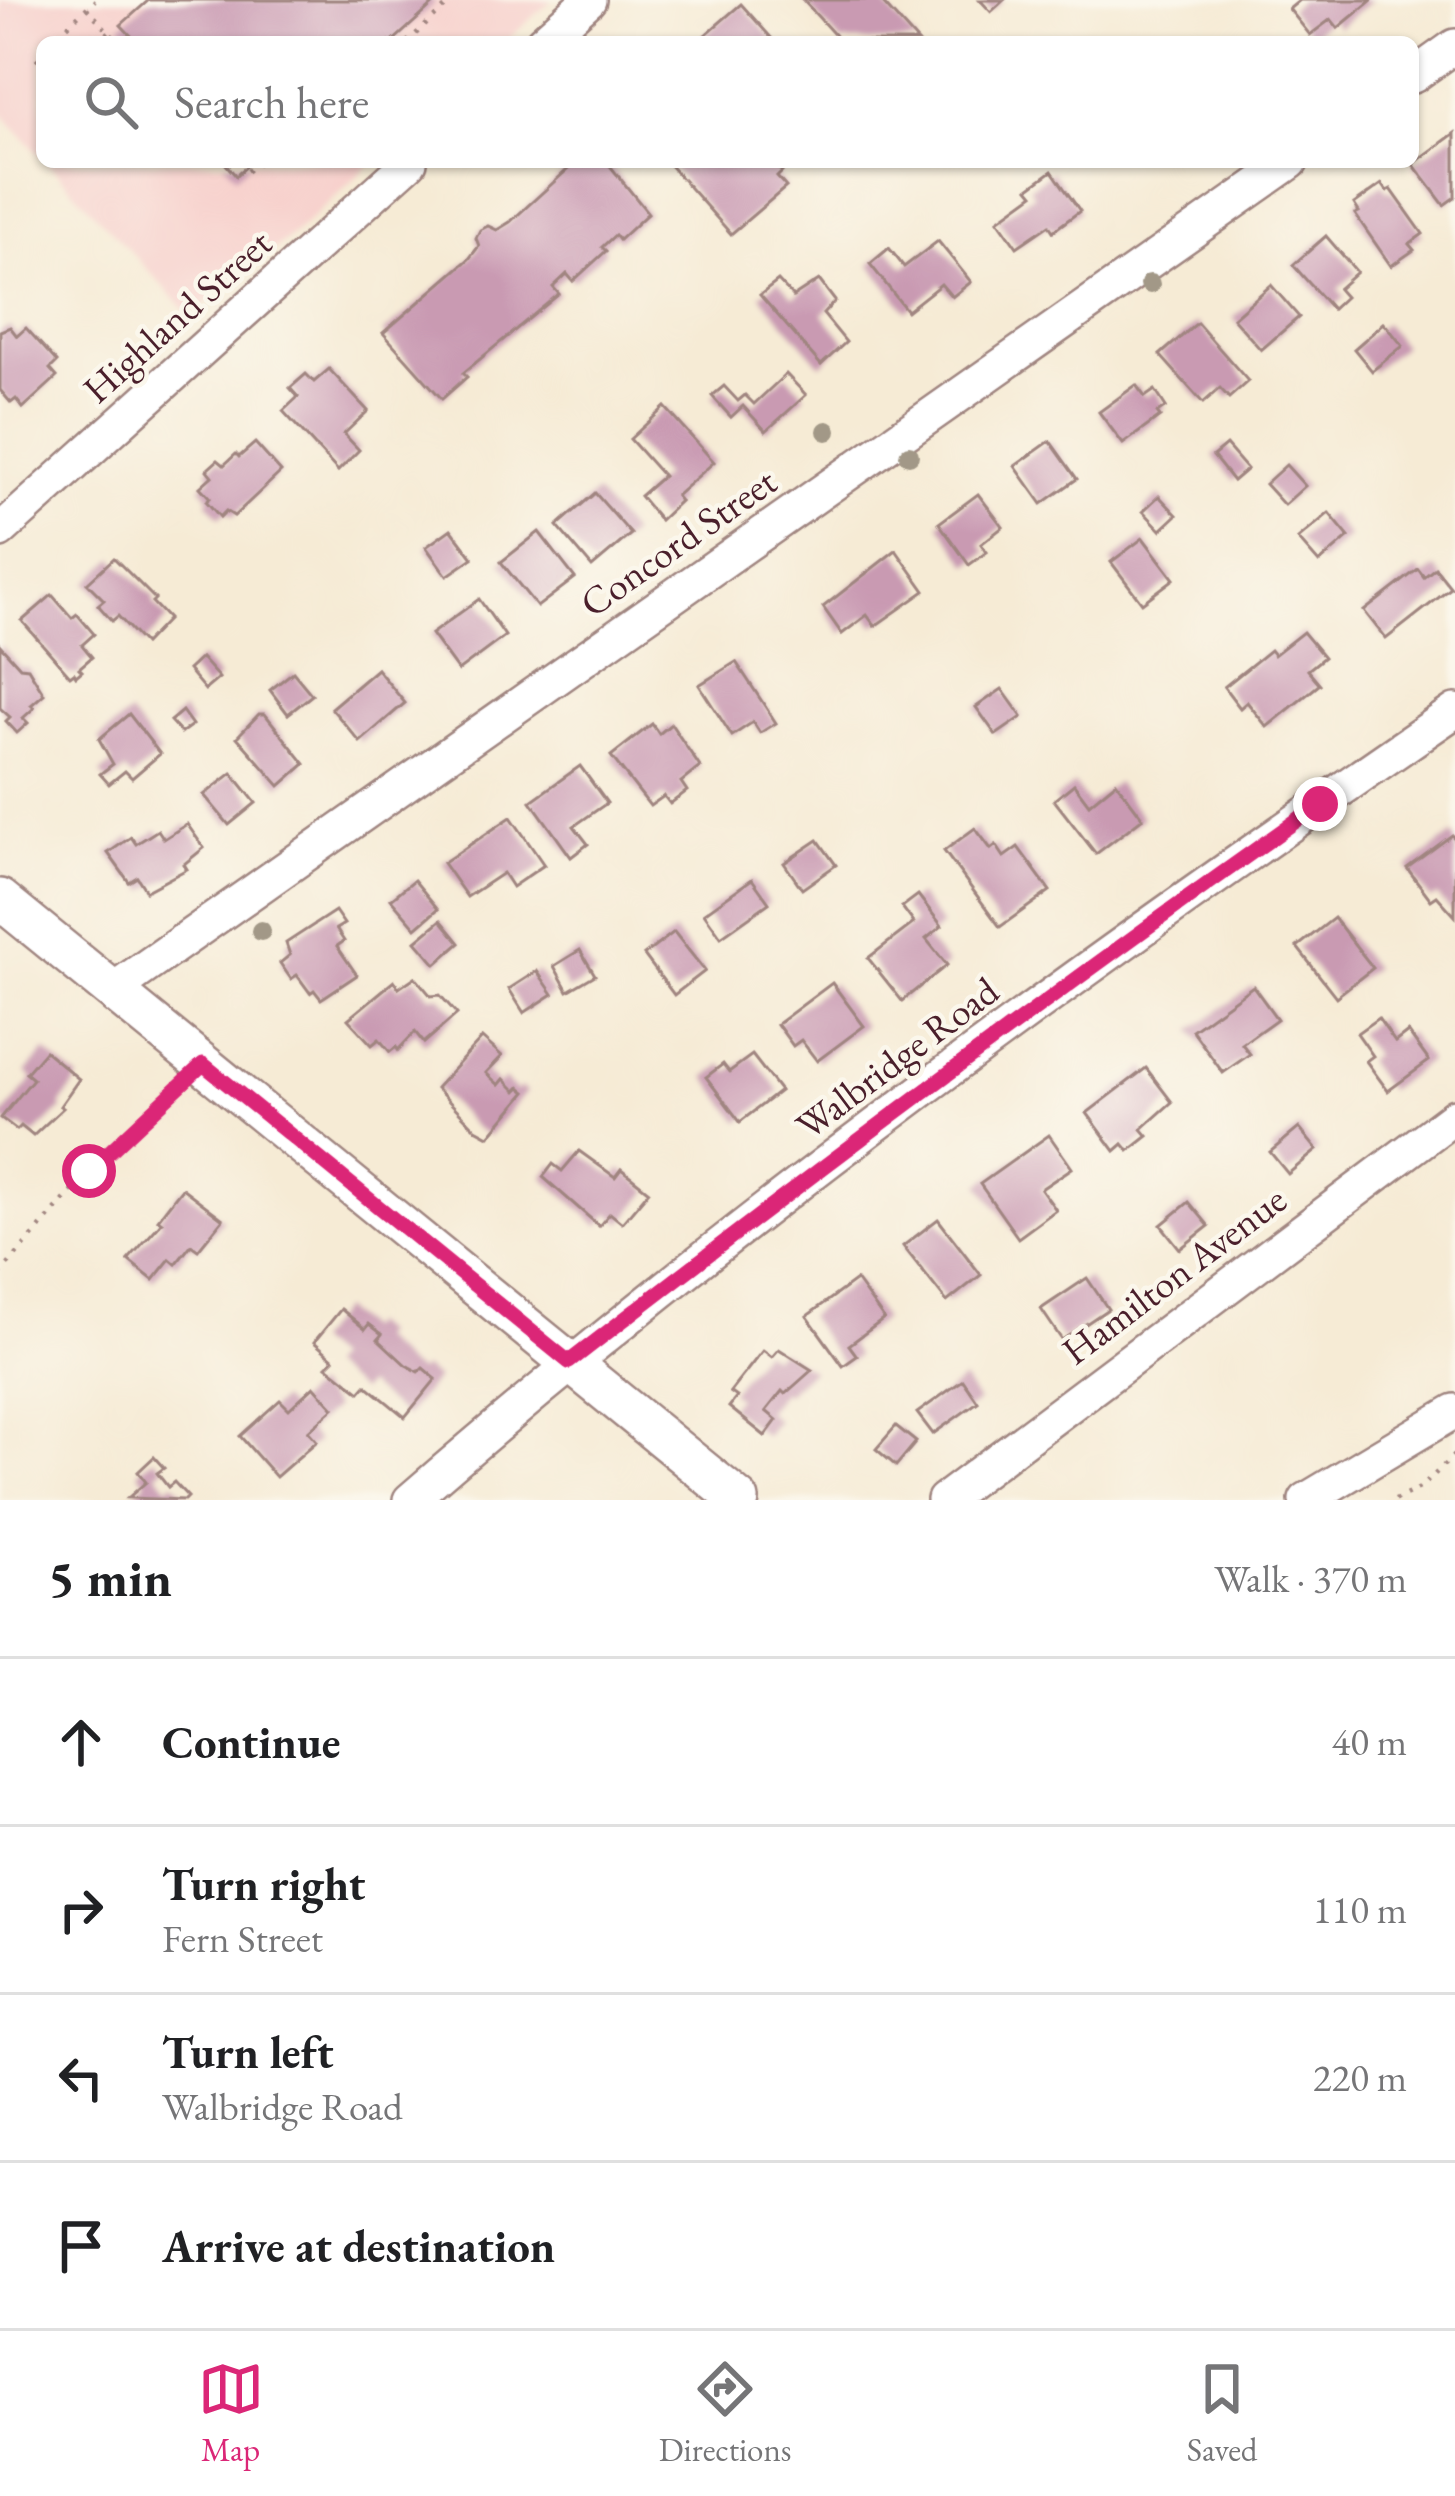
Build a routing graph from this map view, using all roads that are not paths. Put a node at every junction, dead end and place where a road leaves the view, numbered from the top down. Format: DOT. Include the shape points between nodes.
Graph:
graph roads {
  1 [pos="589,0"];
  2 [pos="549,36"];
  3 [pos="1455,46"];
  4 [pos="1419,72"];
  5 [pos="403,168"];
  6 [pos="1282,168"];
  7 [pos="0,531"];
  8 [pos="1455,711"];
  9 [pos="0,898"];
  10 [pos="113,990"];
  11 [pos="1455,1116"];
  12 [pos="569,1362"];
  13 [pos="1455,1411"];
  14 [pos="410,1500"];
  15 [pos="739,1500"];
  16 [pos="944,1500"];
  17 [pos="1306,1500"];
  1 -- 2 [label="street"];
  3 -- 4 [label="street"];
  5 -- 7 [label="street, Highland Street"];
  6 -- 10 [label="street, Concord Street"];
  8 -- 12 [label="street, Walbridge Road" via="1126,940"];
  9 -- 10 [label="street"];
  10 -- 12 [label="street"];
  11 -- 16 [label="street, Hamilton Avenue"];
  12 -- 14 [label="street, Walbridge Road"];
  12 -- 15 [label="street"];
  13 -- 17 [label="street"];
}
